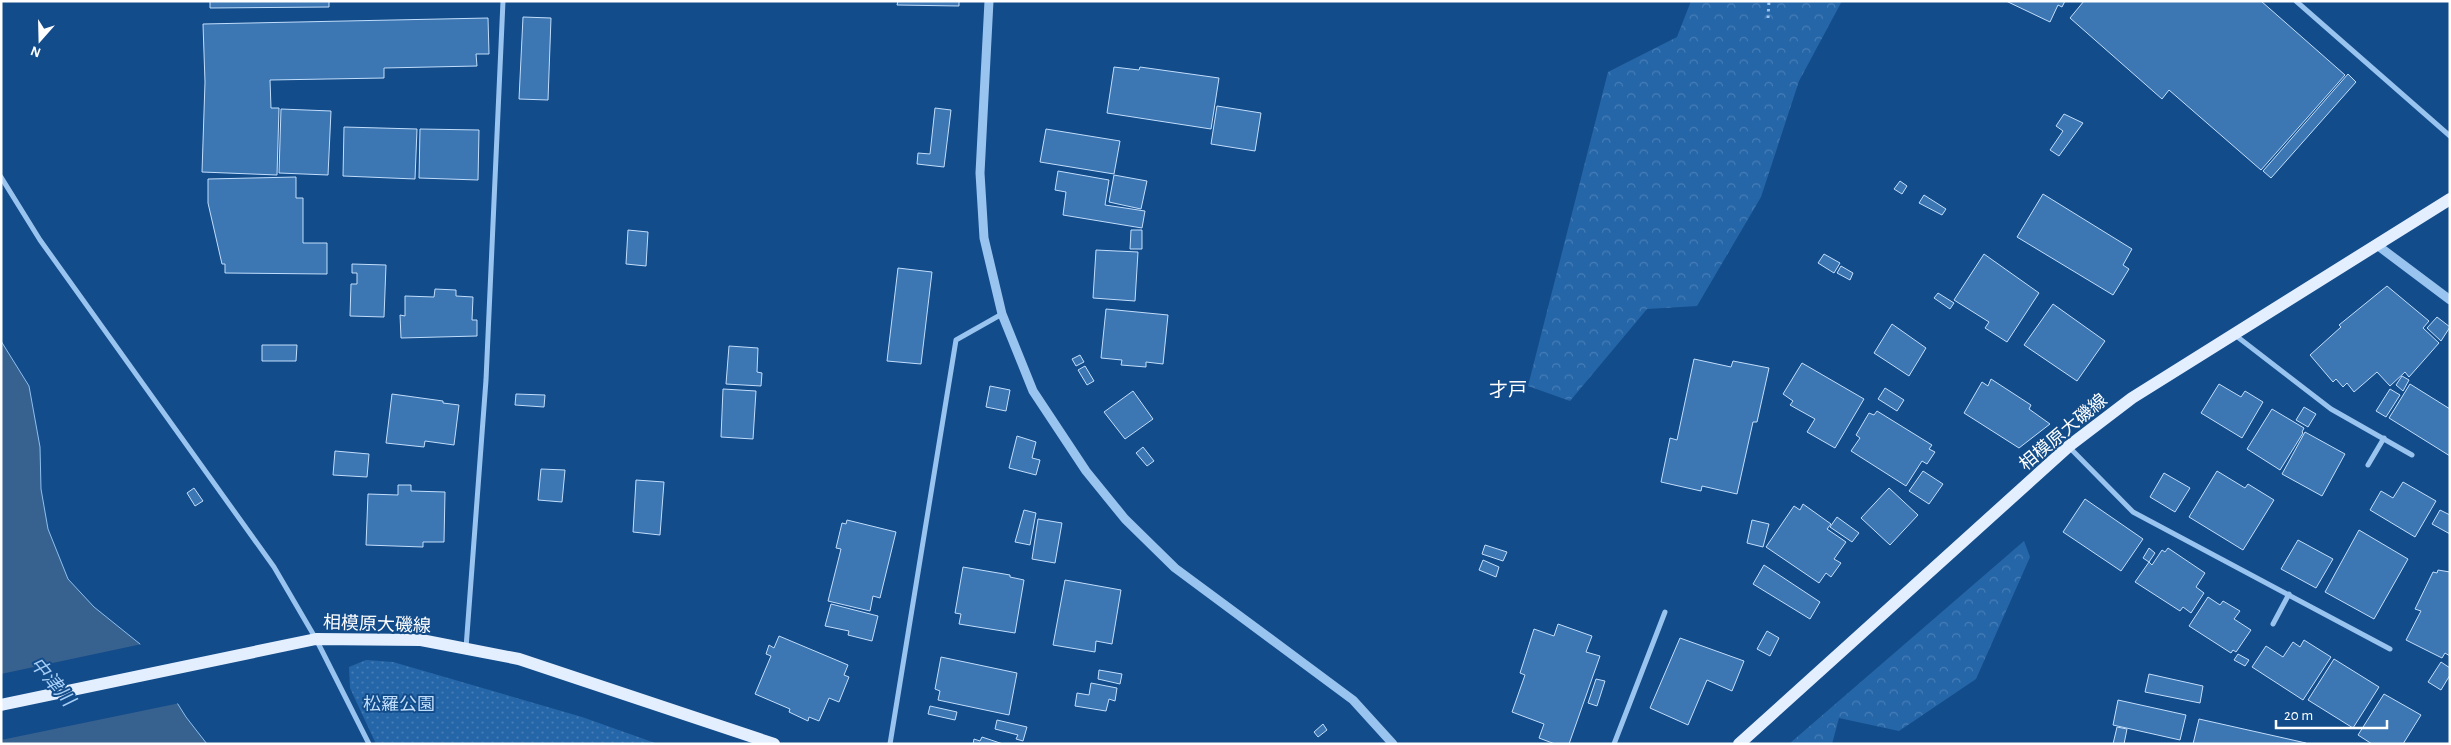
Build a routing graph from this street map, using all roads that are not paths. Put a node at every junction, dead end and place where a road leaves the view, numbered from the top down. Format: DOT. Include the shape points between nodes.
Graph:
graph roads {
  1 [pos="503,1"];
  2 [pos="989,1"];
  3 [pos="2296,1"];
  4 [pos="2450,136"];
  5 [pos="1,176"];
  6 [pos="2450,199"];
  7 [pos="2377,245"];
  8 [pos="2450,300"];
  9 [pos="1002,314"];
  10 [pos="2233,333"];
  11 [pos="2384,438"];
  12 [pos="2069,446"];
  13 [pos="2412,455"];
  14 [pos="2368,465"];
  15 [pos="2289,594"];
  16 [pos="1665,612"];
  17 [pos="2273,624"];
  18 [pos="316,639"];
  19 [pos="466,649"];
  20 [pos="2390,649"];
  21 [pos="1,706"];
  22 [pos="369,744"];
  23 [pos="774,744"];
  24 [pos="890,744"];
  25 [pos="1393,744"];
  26 [pos="1614,744"];
  27 [pos="1738,744"];
  1 -- 19 [label="street" via="486,380"];
  2 -- 9 [label="street" via="980,173 984,238"];
  3 -- 4 [label="street"];
  5 -- 18 [label="street" via="40,240 274,566"];
  6 -- 7 [label="main road, 相模原大磯線"];
  7 -- 8 [label="street"];
  7 -- 10 [label="main road, 相模原大磯線"];
  9 -- 24 [label="street" via="956,340"];
  9 -- 25 [label="street" via="1033,391 1086,471 1125,519 1175,568 1353,700"];
  10 -- 11 [label="street" via="2331,409"];
  10 -- 12 [label="main road, 相模原大磯線" via="2132,398"];
  11 -- 13 [label="street"];
  11 -- 14 [label="street"];
  12 -- 15 [label="street" via="2133,512"];
  12 -- 27 [label="main road, 相模原大磯線"];
  15 -- 17 [label="street"];
  15 -- 20 [label="street"];
  16 -- 26 [label="street"];
  18 -- 19 [label="main road, 相模原大磯線" via="421,640"];
  18 -- 21 [label="main road, 相模原大磯線"];
  18 -- 22 [label="street"];
  19 -- 23 [label="main road, 相模原大磯線" via="519,659"];
}
